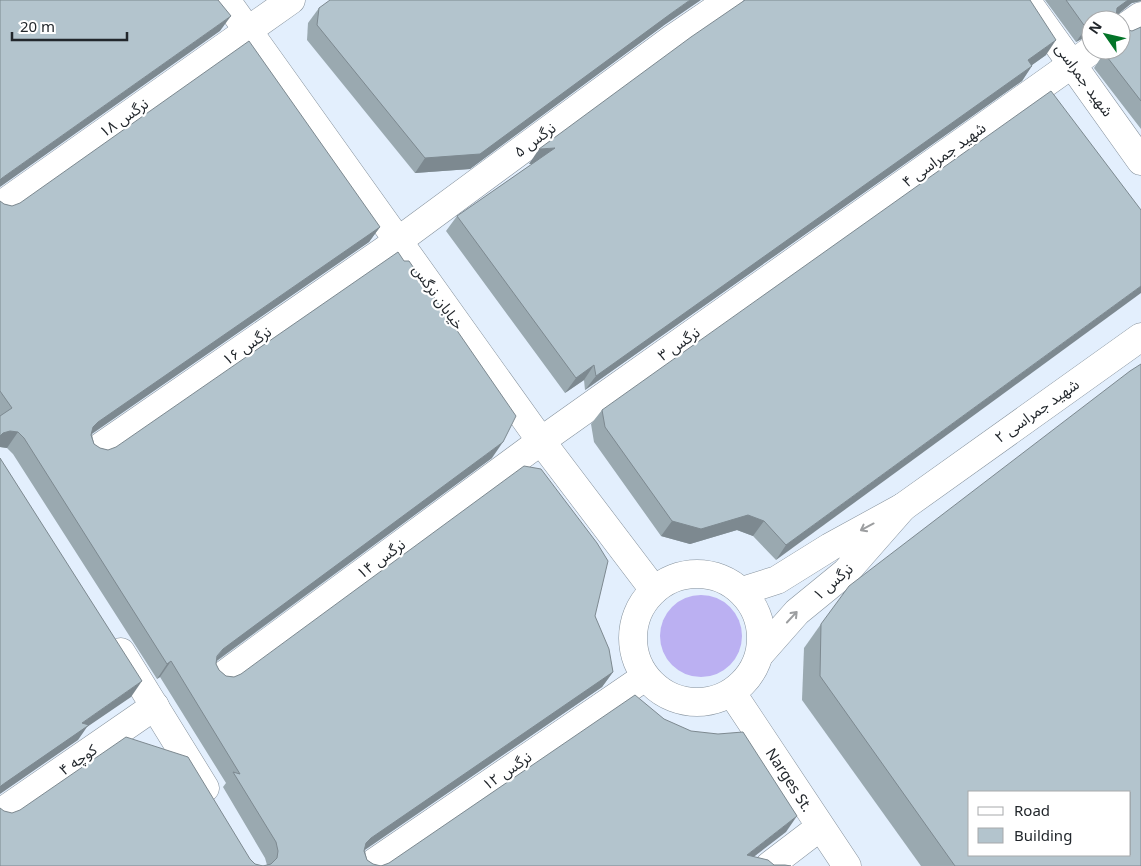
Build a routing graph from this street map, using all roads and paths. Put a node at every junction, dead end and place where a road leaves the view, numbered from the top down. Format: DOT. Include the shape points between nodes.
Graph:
graph roads {
  1 [pos="226,0"];
  2 [pos="291,0"];
  3 [pos="729,0"];
  4 [pos="1026,0"];
  5 [pos="247,31"];
  6 [pos="1081,56"];
  7 [pos="1081,58"];
  8 [pos="1084,60"];
  9 [pos="1141,161"];
  10 [pos="0,206"];
  11 [pos="398,241"];
  12 [pos="816,247"];
  13 [pos="1141,337"];
  14 [pos="541,441"];
  15 [pos="96,450"];
  16 [pos="934,484"];
  17 [pos="903,508"];
  18 [pos="654,590"];
  19 [pos="742,591"];
  20 [pos="107,631"];
  21 [pos="760,654"];
  22 [pos="221,677"];
  23 [pos="645,677"];
  24 [pos="732,693"];
  25 [pos="155,706"];
  26 [pos="216,807"];
  27 [pos="0,813"];
  28 [pos="820,827"];
  29 [pos="369,866"];
  30 [pos="769,866"];
  31 [pos="847,866"];
  1 -- 5 [label="street, خیابان نرگس"];
  2 -- 5 [label="street, نرگس ۱۸"];
  3 -- 11 [label="street, نرگس ۵"];
  4 -- 6 [label="street, شهید جمراسی"];
  5 -- 10 [label="street, نرگس ۱۸"];
  5 -- 11 [label="street, خیابان نرگس"];
  7 -- 12 [label="street, شهید جمراسی ۴"];
  8 -- 9 [label="street, شهید جمراسی"];
  11 -- 14 [label="street, خیابان نرگس"];
  11 -- 15 [label="street, نرگس ۱۶"];
  12 -- 14 [label="street, نرگس ۳"];
  13 -- 16 [label="street, شهید جمراسی ۲"];
  14 -- 18 [label="street, خیابان نرگس"];
  14 -- 22 [label="street, نرگس ۱۴"];
  16 -- 17 [label="street, نرگس ۱"];
  17 -- 19 [label="street, نرگس ۱, one-way" via="777,580"];
  21 -- 17 [label="street, نرگس ۱, one-way" via="797,612 846,572"];
  18 -- 19 [label="street" via="670,579 688,574 708,574 726,580"];
  18 -- 23 [label="street" via="636,616 633,632 633,647"];
  19 -- 21 [label="street" via="756,609 762,631"];
  20 -- 25 [label="street"];
  21 -- 24 [label="street" via="749,676"];
  23 -- 24 [label="street" via="658,690 676,699 695,703 714,701"];
  23 -- 29 [label="street, نرگس ۱۲"];
  24 -- 28 [label="street, Narges St."];
  25 -- 26 [label="street"];
  25 -- 27 [label="street, کوچه ۴"];
  28 -- 30 [label="street"];
  28 -- 31 [label="street, Narges St."];
}
